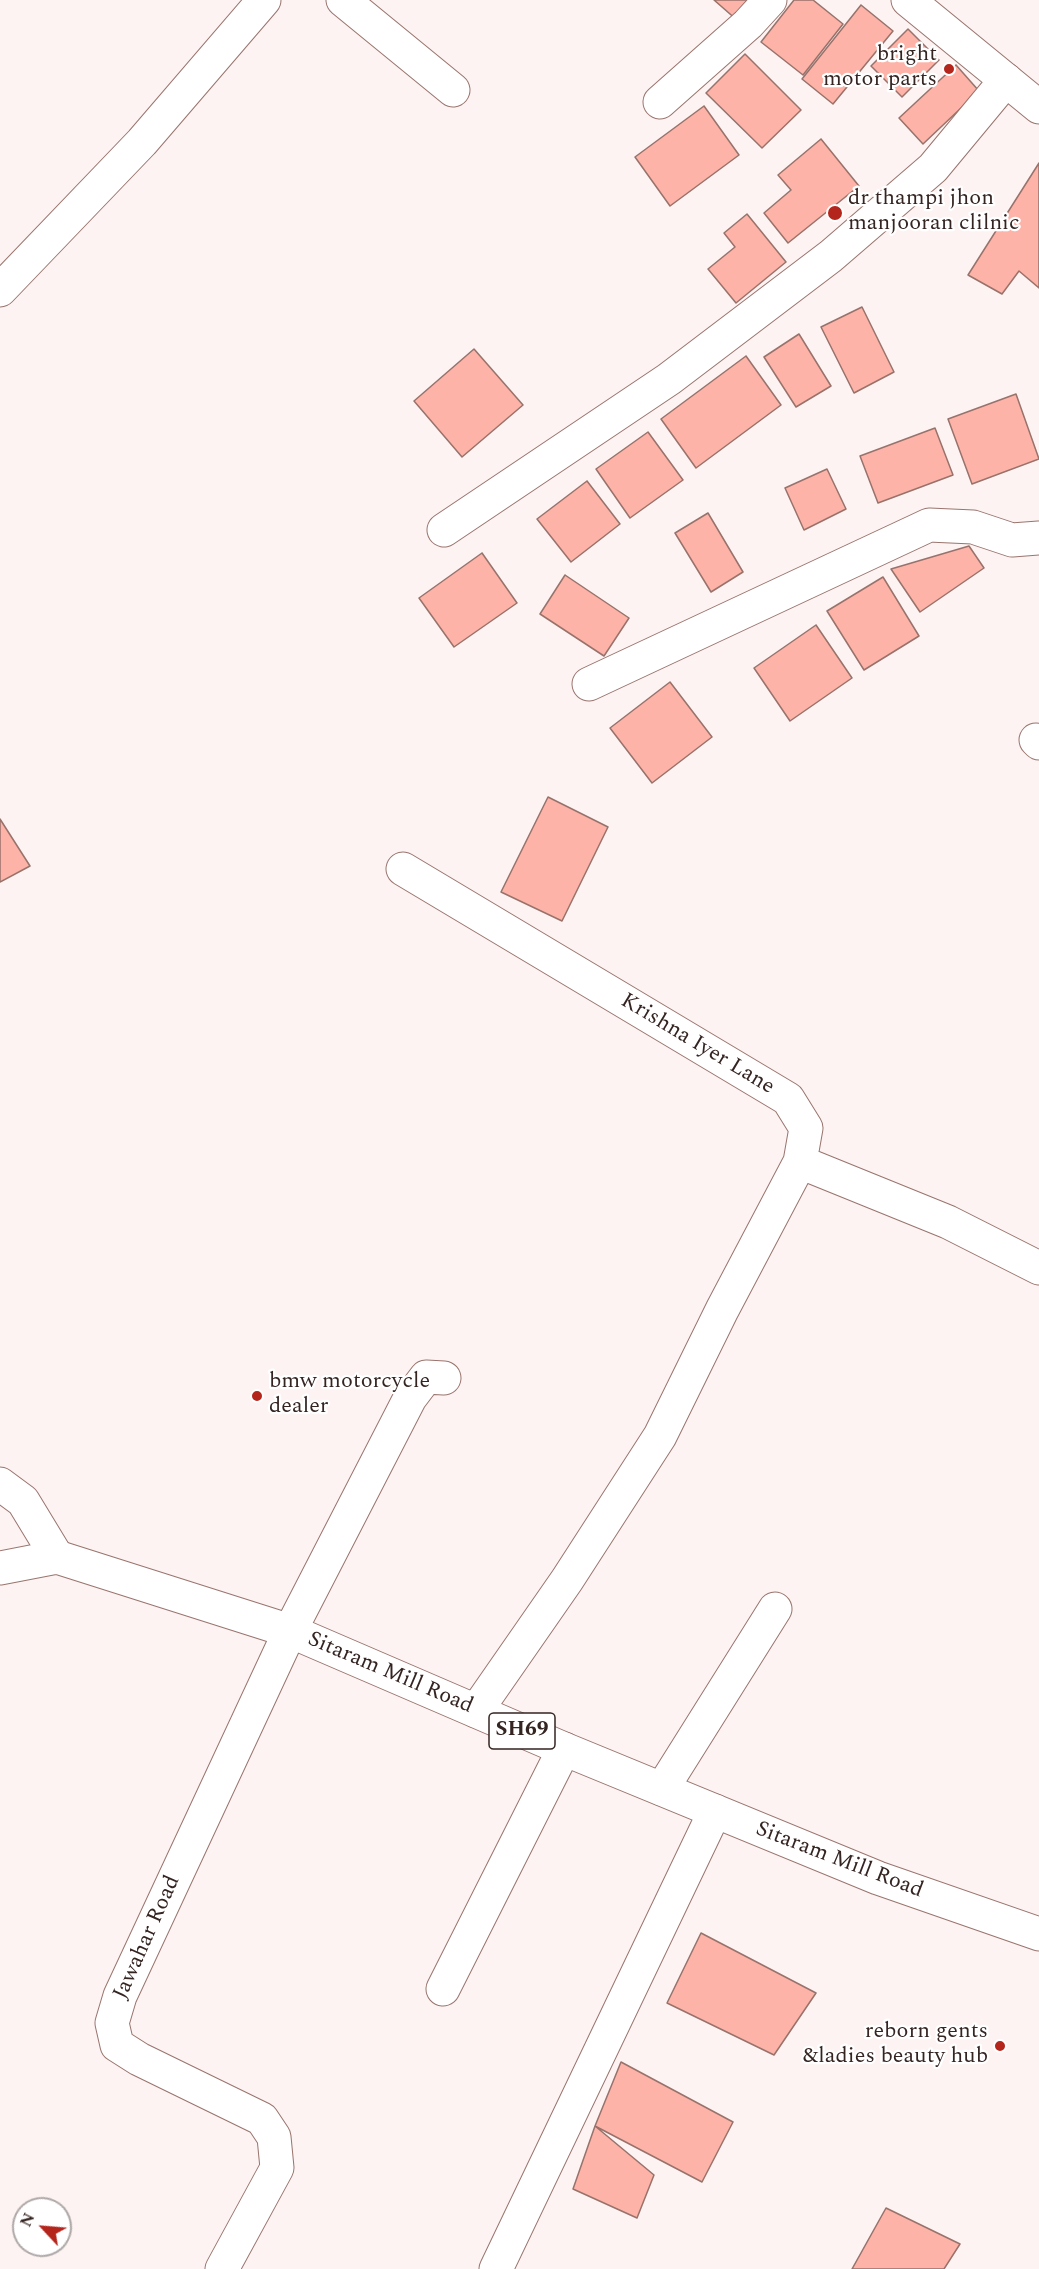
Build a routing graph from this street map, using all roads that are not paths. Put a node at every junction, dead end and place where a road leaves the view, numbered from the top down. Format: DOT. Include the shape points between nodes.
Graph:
graph roads {
  1 [pos="264,0"];
  2 [pos="343,0"];
  3 [pos="770,0"];
  4 [pos="908,0"];
  5 [pos="1006,80"];
  6 [pos="453,90"];
  7 [pos="660,102"];
  8 [pos="1039,107"];
  9 [pos="0,290"];
  10 [pos="444,530"];
  11 [pos="1039,537"];
  12 [pos="589,684"];
  13 [pos="403,869"];
  14 [pos="801,1162"];
  15 [pos="1039,1268"];
  16 [pos="444,1378"];
  17 [pos="0,1484"];
  18 [pos="57,1557"];
  19 [pos="0,1568"];
  20 [pos="775,1609"];
  21 [pos="290,1631"];
  22 [pos="476,1711"];
  23 [pos="564,1749"];
  24 [pos="662,1789"];
  25 [pos="714,1811"];
  26 [pos="1039,1934"];
  27 [pos="443,1989"];
  28 [pos="222,2269"];
  29 [pos="496,2269"];
  1 -- 9 [label="street" via="142,142"];
  2 -- 6 [label="street"];
  3 -- 7 [label="street"];
  4 -- 5 [label="street"];
  5 -- 8 [label="street"];
  5 -- 10 [label="street" via="933,168 831,256 669,379"];
  11 -- 12 [label="street" via="1012,540 973,528 929,525"];
  13 -- 14 [label="street, Krishna Iyer Lane" via="788,1099 806,1128"];
  14 -- 15 [label="street" via="948,1222"];
  14 -- 22 [label="street, Krishna Iyer Lane" via="660,1436"];
  16 -- 21 [label="street" via="426,1377 410,1398"];
  17 -- 18 [label="street" via="23,1501"];
  18 -- 19 [label="street, Sitaram Mill Road / SH69"];
  18 -- 21 [label="street, Sitaram Mill Road / SH69"];
  20 -- 24 [label="street"];
  21 -- 22 [label="street, Sitaram Mill Road / SH69"];
  21 -- 28 [label="street, Jawahar Road" via="120,1995 112,2023 117,2045 262,2119 274,2137 277,2169"];
  22 -- 23 [label="street, Sitaram Mill Road / SH69"];
  23 -- 24 [label="street, Sitaram Mill Road / SH69"];
  23 -- 27 [label="street"];
  24 -- 25 [label="street, Sitaram Mill Road / SH69"];
  25 -- 26 [label="street, Sitaram Mill Road / SH69" via="878,1878"];
  25 -- 29 [label="street"];
}
